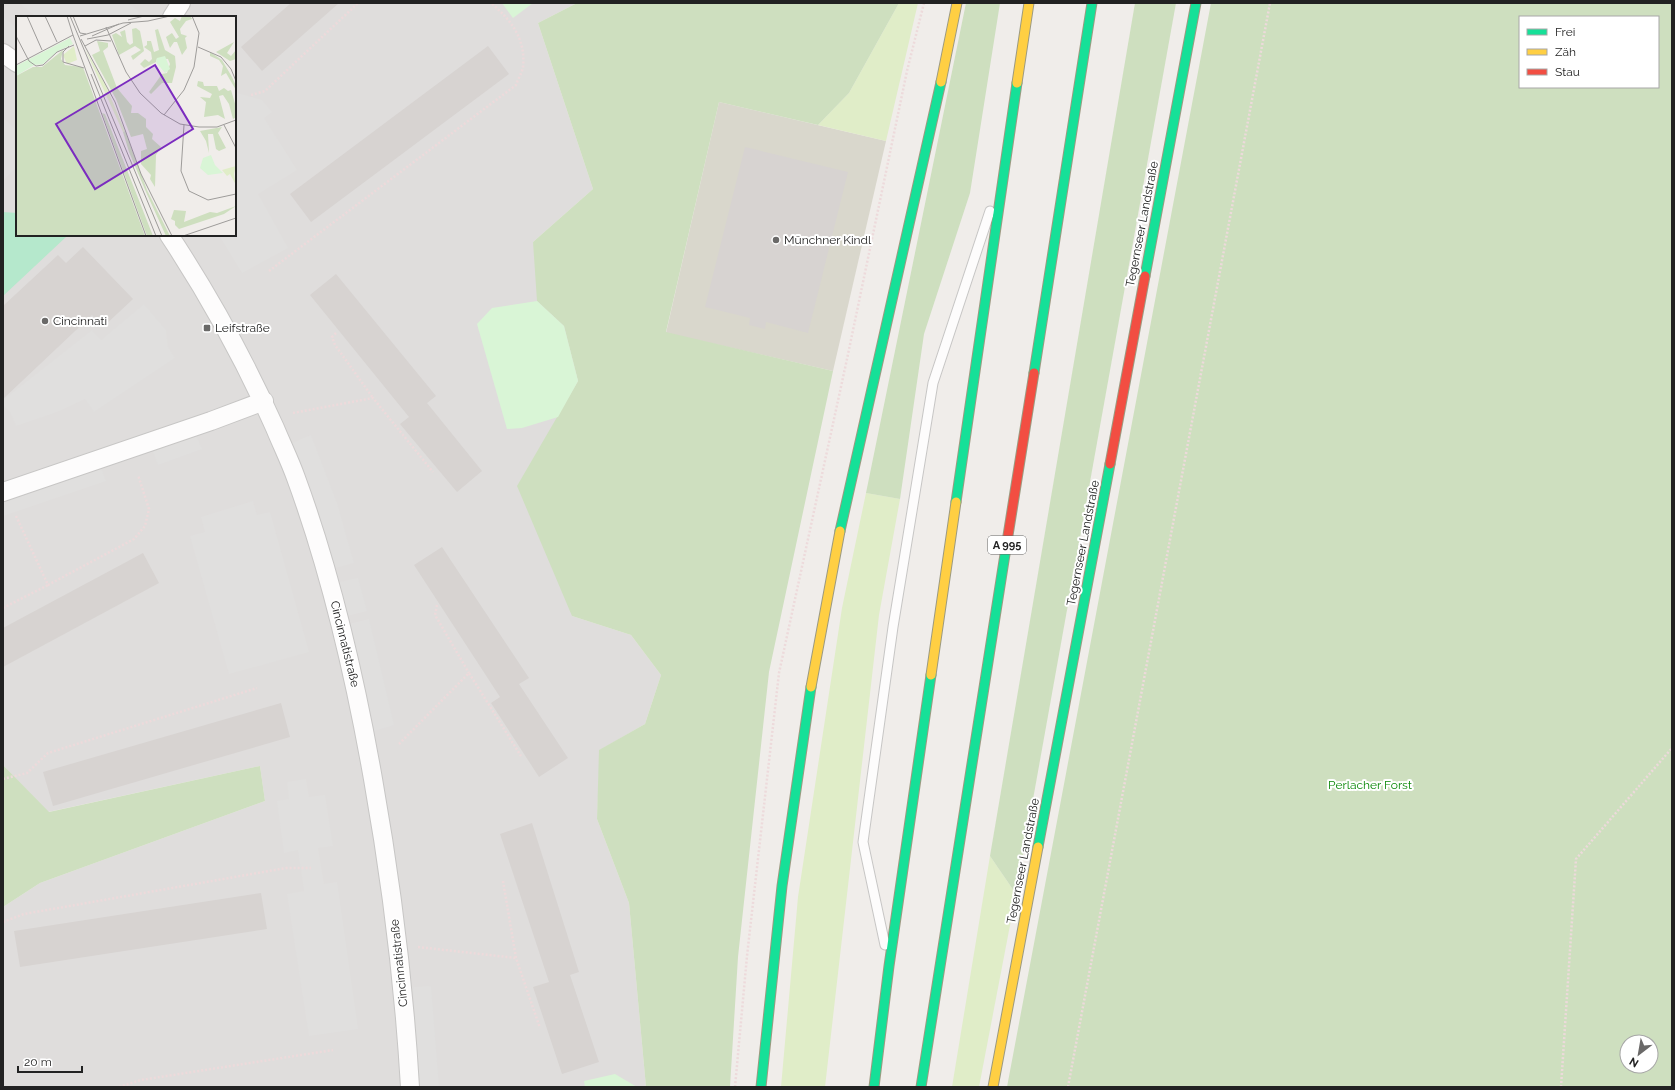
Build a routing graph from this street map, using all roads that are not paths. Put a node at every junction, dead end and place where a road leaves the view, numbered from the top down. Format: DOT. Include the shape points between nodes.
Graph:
graph roads {
  1 [pos="181,3"];
  2 [pos="957,3"];
  3 [pos="1029,3"];
  4 [pos="1092,3"];
  5 [pos="1196,3"];
  6 [pos="173,16"];
  7 [pos="3,53"];
  8 [pos="16,62"];
  9 [pos="1004,168"];
  10 [pos="170,236"];
  11 [pos="264,401"];
  12 [pos="3,492"];
  13 [pos="889,966"];
  14 [pos="410,1087"];
  15 [pos="761,1087"];
  16 [pos="874,1087"];
  17 [pos="921,1087"];
  18 [pos="992,1087"];
  1 -- 6 [label="street"];
  2 -- 15 [label="main road" via="835,556 797,764 776,933"];
  3 -- 9 [label="main road"];
  4 -- 17 [label="main road, A 995"];
  5 -- 18 [label="main road, Tegernseer Landstraße"];
  7 -- 8 [label="street"];
  9 -- 13 [label="main road"];
  9 -- 13 [label="lane" via="933,383 892,634 863,842"];
  10 -- 11 [label="street, Cincinnatistraße" via="215,308"];
  11 -- 12 [label="street"];
  11 -- 14 [label="street, Cincinnatistraße" via="296,476 323,557 351,664 386,855"];
  13 -- 16 [label="main road"];
}
